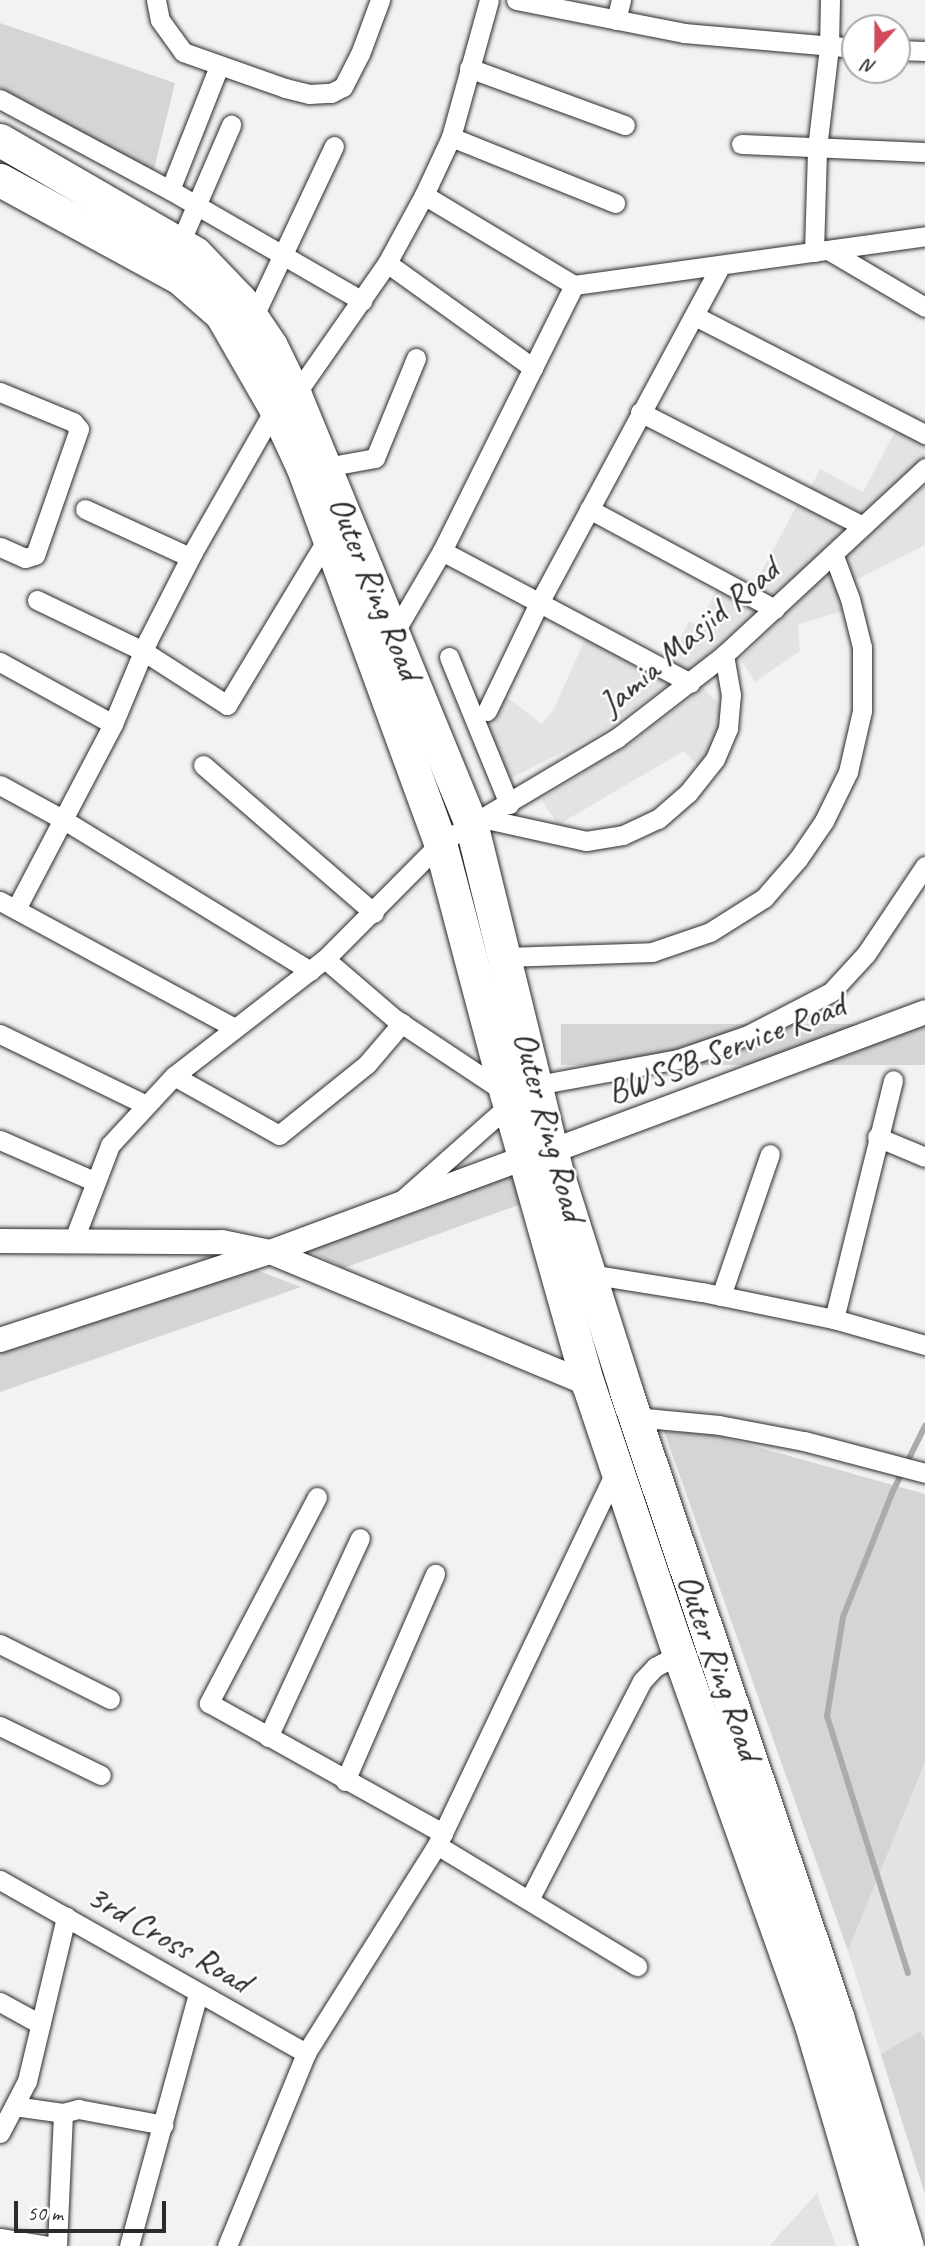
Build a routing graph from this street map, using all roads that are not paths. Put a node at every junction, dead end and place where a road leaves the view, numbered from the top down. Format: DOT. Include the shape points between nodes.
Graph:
graph roads {
  1 [pos="156,0"];
  2 [pos="380,0"];
  3 [pos="489,0"];
  4 [pos="516,0"];
  5 [pos="621,0"];
  6 [pos="830,0"];
  7 [pos="561,4"];
  8 [pos="615,20"];
  9 [pos="829,47"];
  10 [pos="841,47"];
  11 [pos="219,66"];
  12 [pos="469,68"];
  13 [pos="0,99"];
  14 [pos="231,125"];
  15 [pos="625,125"];
  16 [pos="451,137"];
  17 [pos="0,140"];
  18 [pos="741,144"];
  19 [pos="334,146"];
  20 [pos="817,148"];
  21 [pos="925,152"];
  22 [pos="0,180"];
  23 [pos="170,190"];
  24 [pos="424,195"];
  25 [pos="615,203"];
  26 [pos="197,206"];
  27 [pos="925,236"];
  28 [pos="180,243"];
  29 [pos="822,252"];
  30 [pos="282,257"];
  31 [pos="387,263"];
  32 [pos="720,267"];
  33 [pos="574,285"];
  34 [pos="362,301"];
  35 [pos="925,307"];
  36 [pos="695,316"];
  37 [pos="253,318"];
  38 [pos="416,358"];
  39 [pos="533,368"];
  40 [pos="0,392"];
  41 [pos="285,401"];
  42 [pos="640,412"];
  43 [pos="925,434"];
  44 [pos="326,467"];
  45 [pos="925,468"];
  46 [pos="85,509"];
  47 [pos="589,509"];
  48 [pos="863,526"];
  49 [pos="327,539"];
  50 [pos="0,547"];
  51 [pos="442,551"];
  52 [pos="834,556"];
  53 [pos="190,557"];
  54 [pos="37,600"];
  55 [pos="539,603"];
  56 [pos="775,609"];
  57 [pos="394,633"];
  58 [pos="143,651"];
  59 [pos="724,655"];
  60 [pos="449,657"];
  61 [pos="0,662"];
  62 [pos="690,682"];
  63 [pos="487,711"];
  64 [pos="113,724"];
  65 [pos="203,765"];
  66 [pos="0,785"];
  67 [pos="509,804"];
  68 [pos="64,820"];
  69 [pos="479,823"];
  70 [pos="440,843"];
  71 [pos="925,866"];
  72 [pos="8,905"];
  73 [pos="374,913"];
  74 [pos="505,957"];
  75 [pos="317,965"];
  76 [pos="925,1012"];
  77 [pos="402,1023"];
  78 [pos="236,1028"];
  79 [pos="0,1034"];
  80 [pos="174,1076"];
  81 [pos="893,1080"];
  82 [pos="517,1094"];
  83 [pos="146,1105"];
  84 [pos="877,1137"];
  85 [pos="0,1140"];
  86 [pos="538,1154"];
  87 [pos="770,1154"];
  88 [pos="925,1157"];
  89 [pos="94,1181"];
  90 [pos="396,1205"];
  91 [pos="0,1241"];
  92 [pos="73,1242"];
  93 [pos="270,1252"];
  94 [pos="589,1274"];
  95 [pos="721,1296"];
  96 [pos="834,1319"];
  97 [pos="0,1340"];
  98 [pos="923,1341"];
  99 [pos="588,1384"];
  100 [pos="635,1417"];
  101 [pos="616,1471"];
  102 [pos="925,1473"];
  103 [pos="317,1497"];
  104 [pos="360,1538"];
  105 [pos="435,1574"];
  106 [pos="0,1644"];
  107 [pos="679,1654"];
  108 [pos="110,1699"];
  109 [pos="0,1726"];
  110 [pos="268,1737"];
  111 [pos="101,1775"];
  112 [pos="345,1781"];
  113 [pos="440,1839"];
  114 [pos="0,1880"];
  115 [pos="529,1900"];
  116 [pos="66,1917"];
  117 [pos="637,1966"];
  118 [pos="198,1993"];
  119 [pos="0,2002"];
  120 [pos="40,2024"];
  121 [pos="306,2053"];
  122 [pos="15,2106"];
  123 [pos="63,2113"];
  124 [pos="164,2125"];
  125 [pos="0,2133"];
  126 [pos="0,2238"];
  127 [pos="48,2246"];
  128 [pos="57,2246"];
  129 [pos="129,2246"];
  130 [pos="227,2246"];
  131 [pos="876,2246"];
  132 [pos="907,2246"];
  1 -- 11 [label="street" via="160,20 183,52"];
  2 -- 11 [label="street" via="353,70 343,87 331,93 309,94"];
  3 -- 12 [label="street"];
  4 -- 7 [label="street"];
  5 -- 8 [label="street"];
  6 -- 9 [label="street"];
  7 -- 8 [label="street"];
  8 -- 9 [label="street" via="684,33"];
  9 -- 10 [label="street"];
  9 -- 20 [label="street"];
  11 -- 23 [label="street"];
  12 -- 15 [label="street"];
  12 -- 16 [label="street"];
  13 -- 23 [label="street"];
  14 -- 26 [label="street"];
  16 -- 24 [label="street"];
  16 -- 25 [label="street"];
  17 -- 28 [label="highway, Outer Ring Road"];
  18 -- 20 [label="street"];
  19 -- 30 [label="street"];
  20 -- 21 [label="street"];
  20 -- 29 [label="street"];
  22 -- 41 [label="highway, Outer Ring Road" via="180,278 221,314"];
  23 -- 26 [label="street"];
  24 -- 31 [label="street"];
  24 -- 33 [label="street"];
  26 -- 28 [label="street"];
  26 -- 30 [label="street"];
  27 -- 29 [label="street"];
  28 -- 37 [label="highway, Outer Ring Road" via="195,253"];
  29 -- 32 [label="street"];
  29 -- 35 [label="street"];
  30 -- 34 [label="street"];
  30 -- 37 [label="street"];
  31 -- 34 [label="street"];
  31 -- 39 [label="street"];
  32 -- 33 [label="street"];
  32 -- 36 [label="street"];
  33 -- 39 [label="street"];
  34 -- 41 [label="street"];
  36 -- 42 [label="street"];
  36 -- 43 [label="street"];
  37 -- 41 [label="highway, Outer Ring Road"];
  38 -- 44 [label="street" via="374,458"];
  39 -- 51 [label="street"];
  40 -- 50 [label="street" via="73,422 79,429 34,555 25,558"];
  41 -- 44 [label="highway, Outer Ring Road"];
  41 -- 49 [label="highway, Outer Ring Road"];
  41 -- 53 [label="street"];
  42 -- 47 [label="street"];
  42 -- 48 [label="street"];
  44 -- 57 [label="highway, Outer Ring Road"];
  45 -- 48 [label="street, Jamia Masjid Road"];
  46 -- 53 [label="street"];
  47 -- 55 [label="street"];
  47 -- 56 [label="street"];
  48 -- 52 [label="street, Jamia Masjid Road"];
  49 -- 58 [label="street" via="227,705"];
  49 -- 70 [label="highway, Outer Ring Road"];
  51 -- 55 [label="street"];
  51 -- 57 [label="street"];
  52 -- 56 [label="street, Jamia Masjid Road"];
  52 -- 74 [label="street" via="862,647 862,711 848,772 824,821 798,859 764,898 710,932 652,952"];
  53 -- 58 [label="street"];
  54 -- 58 [label="street"];
  55 -- 62 [label="street"];
  55 -- 63 [label="street"];
  56 -- 59 [label="street, Jamia Masjid Road"];
  57 -- 69 [label="highway, Outer Ring Road"];
  58 -- 64 [label="street"];
  59 -- 62 [label="street, Jamia Masjid Road"];
  59 -- 69 [label="street" via="731,695 728,728 715,759 688,793 658,819 623,835 586,841"];
  60 -- 67 [label="street"];
  61 -- 64 [label="street"];
  62 -- 67 [label="street, Jamia Masjid Road" via="617,738"];
  64 -- 68 [label="street"];
  65 -- 73 [label="street"];
  66 -- 68 [label="street"];
  67 -- 69 [label="street, Jamia Masjid Road"];
  68 -- 72 [label="street"];
  68 -- 75 [label="street"];
  69 -- 70 [label="street, Jamia Masjid Road"];
  69 -- 74 [label="highway, Outer Ring Road"];
  70 -- 73 [label="street"];
  70 -- 82 [label="highway, Outer Ring Road"];
  71 -- 82 [label="street" via="866,954 831,992 748,1034 678,1059"];
  72 -- 78 [label="street"];
  73 -- 75 [label="street"];
  74 -- 82 [label="highway, Outer Ring Road"];
  75 -- 77 [label="street"];
  75 -- 78 [label="street"];
  76 -- 86 [label="street, BWSSB Service Road"];
  77 -- 80 [label="street" via="367,1064 279,1135"];
  77 -- 82 [label="street"];
  78 -- 80 [label="street"];
  79 -- 83 [label="street"];
  80 -- 83 [label="street"];
  81 -- 84 [label="street"];
  82 -- 86 [label="highway, Outer Ring Road"];
  82 -- 90 [label="street"];
  83 -- 89 [label="street" via="110,1145"];
  84 -- 88 [label="street"];
  84 -- 96 [label="street"];
  85 -- 89 [label="street"];
  86 -- 90 [label="street, BWSSB Service Road"];
  86 -- 94 [label="highway, Outer Ring Road"];
  86 -- 99 [label="highway, Outer Ring Road"];
  87 -- 95 [label="street"];
  89 -- 92 [label="street"];
  90 -- 93 [label="street, BWSSB Service Road"];
  91 -- 92 [label="street"];
  92 -- 93 [label="street" via="222,1242"];
  93 -- 97 [label="street, BWSSB Service Road"];
  93 -- 99 [label="street"];
  94 -- 95 [label="street"];
  94 -- 100 [label="highway, Outer Ring Road"];
  95 -- 96 [label="street"];
  96 -- 98 [label="street"];
  99 -- 101 [label="highway, Outer Ring Road"];
  100 -- 102 [label="street" via="719,1425"];
  100 -- 132 [label="highway, Outer Ring Road" via="837,2016"];
  101 -- 107 [label="highway, Outer Ring Road"];
  101 -- 113 [label="street"];
  103 -- 110 [label="street" via="209,1703"];
  104 -- 110 [label="street"];
  105 -- 112 [label="street"];
  106 -- 108 [label="street"];
  107 -- 115 [label="street" via="655,1667 642,1681"];
  107 -- 131 [label="highway, Outer Ring Road" via="811,2025"];
  109 -- 111 [label="street"];
  110 -- 112 [label="street"];
  112 -- 113 [label="street"];
  113 -- 115 [label="street"];
  113 -- 121 [label="street"];
  114 -- 116 [label="street, 3rd Cross Road"];
  115 -- 117 [label="street"];
  116 -- 118 [label="street, 3rd Cross Road"];
  116 -- 120 [label="street"];
  118 -- 121 [label="street, 3rd Cross Road"];
  118 -- 124 [label="street"];
  119 -- 120 [label="street"];
  120 -- 122 [label="street" via="27,2081"];
  121 -- 130 [label="street"];
  122 -- 123 [label="street"];
  122 -- 125 [label="street"];
  123 -- 124 [label="street" via="78,2109"];
  123 -- 128 [label="street"];
  124 -- 129 [label="street"];
  126 -- 127 [label="street"];
}
